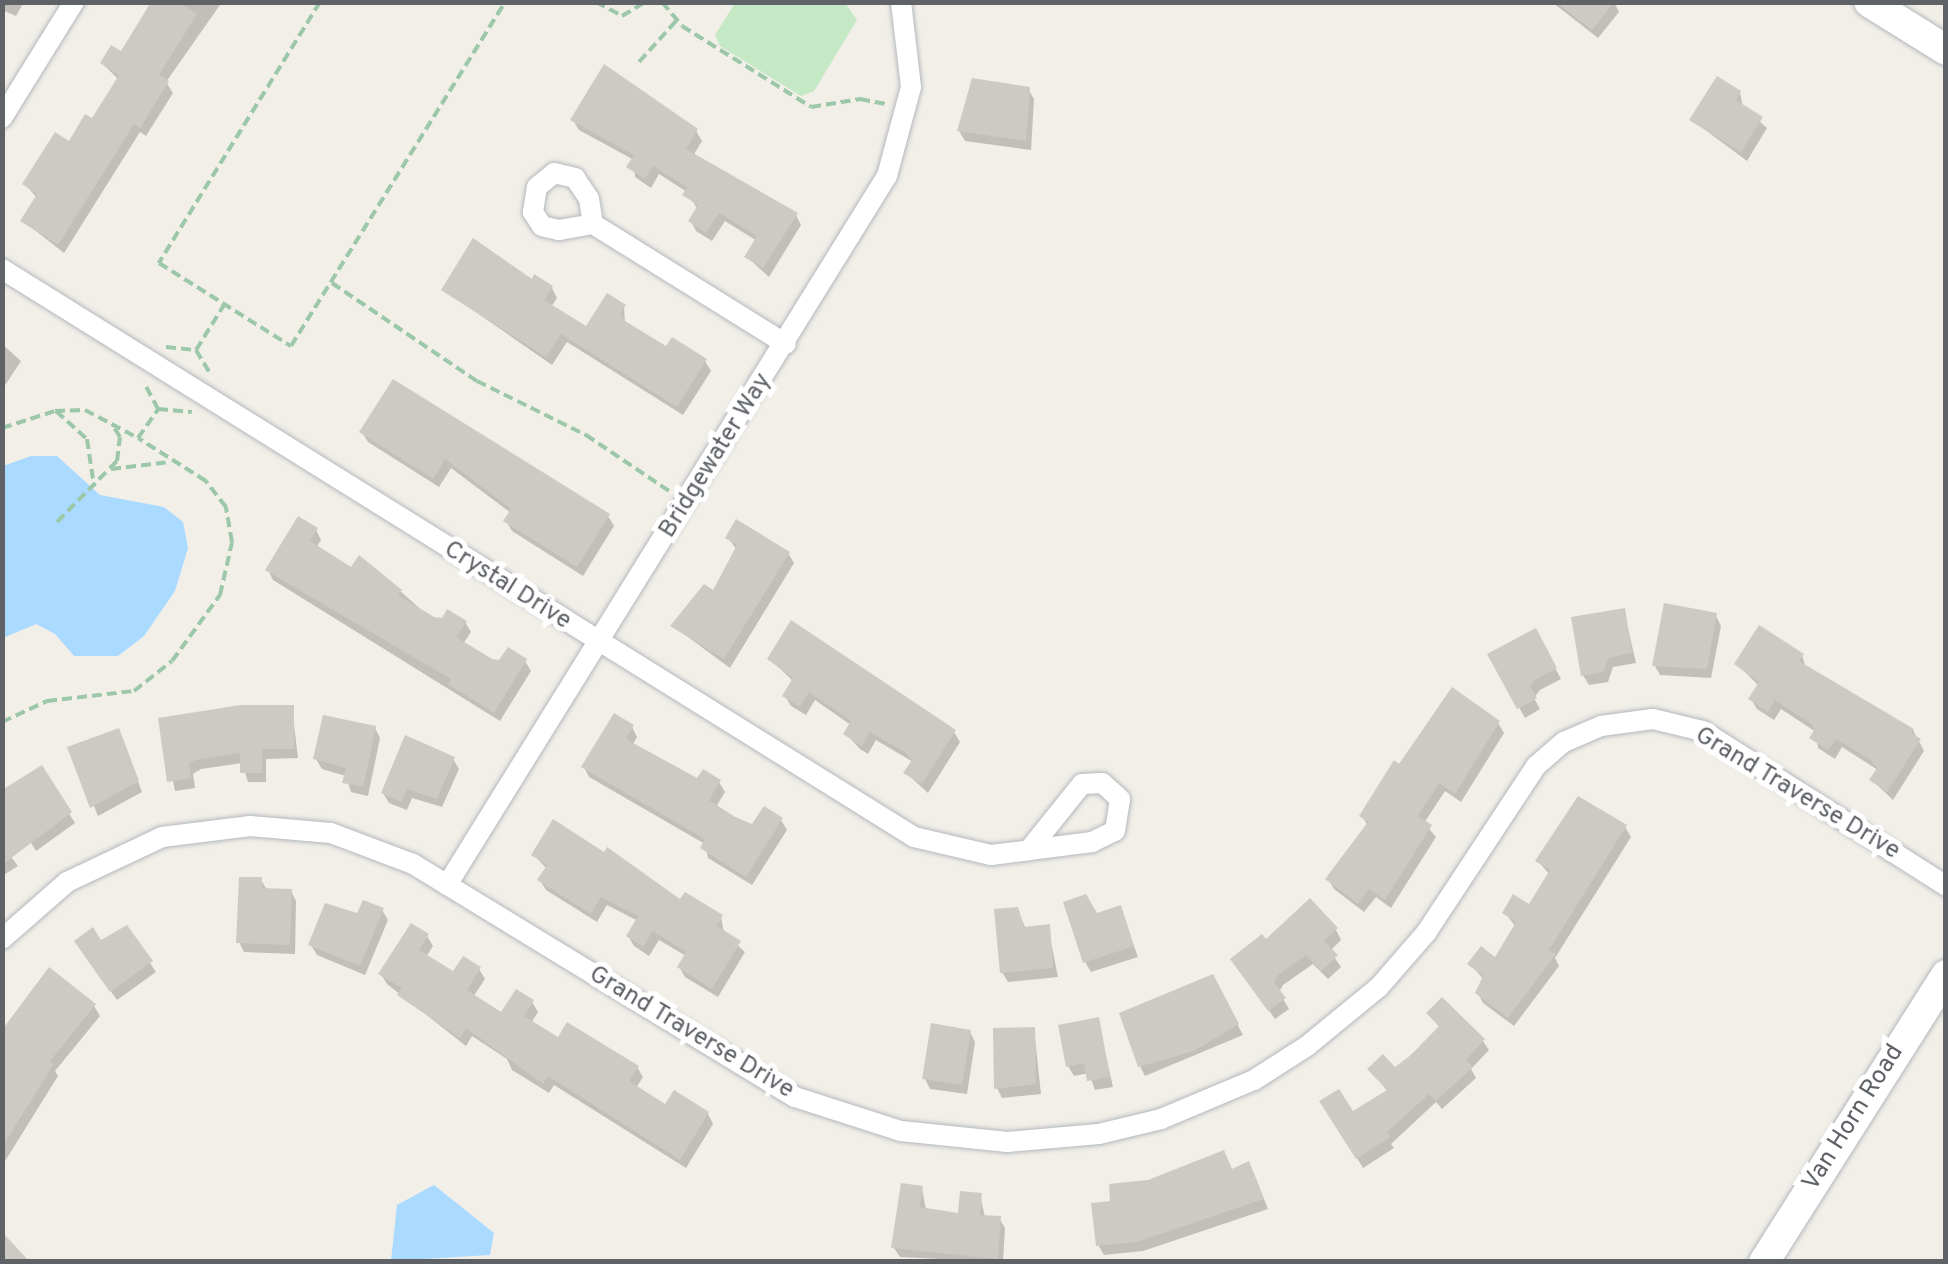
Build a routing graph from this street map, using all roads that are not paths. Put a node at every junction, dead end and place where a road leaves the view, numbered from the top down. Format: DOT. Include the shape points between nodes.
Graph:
graph roads {
  1 [pos="74,2"];
  2 [pos="900,2"];
  3 [pos="1869,2"];
  4 [pos="1946,50"];
  5 [pos="2,118"];
  6 [pos="593,224"];
  7 [pos="2,270"];
  8 [pos="786,344"];
  9 [pos="600,643"];
  10 [pos="1028,850"];
  11 [pos="447,885"];
  12 [pos="1946,886"];
  13 [pos="2,938"];
  14 [pos="1946,975"];
  15 [pos="1764,1262"];
  1 -- 5 [label="street"];
  2 -- 8 [label="street, Bridgewater Way" via="912,68 888,176"];
  3 -- 4 [label="street"];
  6 -- 8 [label="street"];
  7 -- 9 [label="street, Crystal Drive"];
  8 -- 9 [label="street, Bridgewater Way"];
  9 -- 10 [label="street, Crystal Drive" via="914,836 991,855"];
  9 -- 11 [label="street, Bridgewater Way"];
  10 -- 10 [label="street, Crystal Drive" via="1108,837 1122,821 1120,799 1102,783 1082,784"];
  11 -- 12 [label="street, Grand Traverse Drive" via="795,1096 901,1131 1007,1142 1099,1134 1158,1120 1254,1080 1308,1046 1379,987 1426,933 1536,766 1576,735 1619,721 1653,720 1703,731"];
  11 -- 13 [label="street, Grand Traverse Drive" via="392,854 331,833 223,827 162,838 95,865"];
  14 -- 15 [label="street, Van Horn Road"];
}
